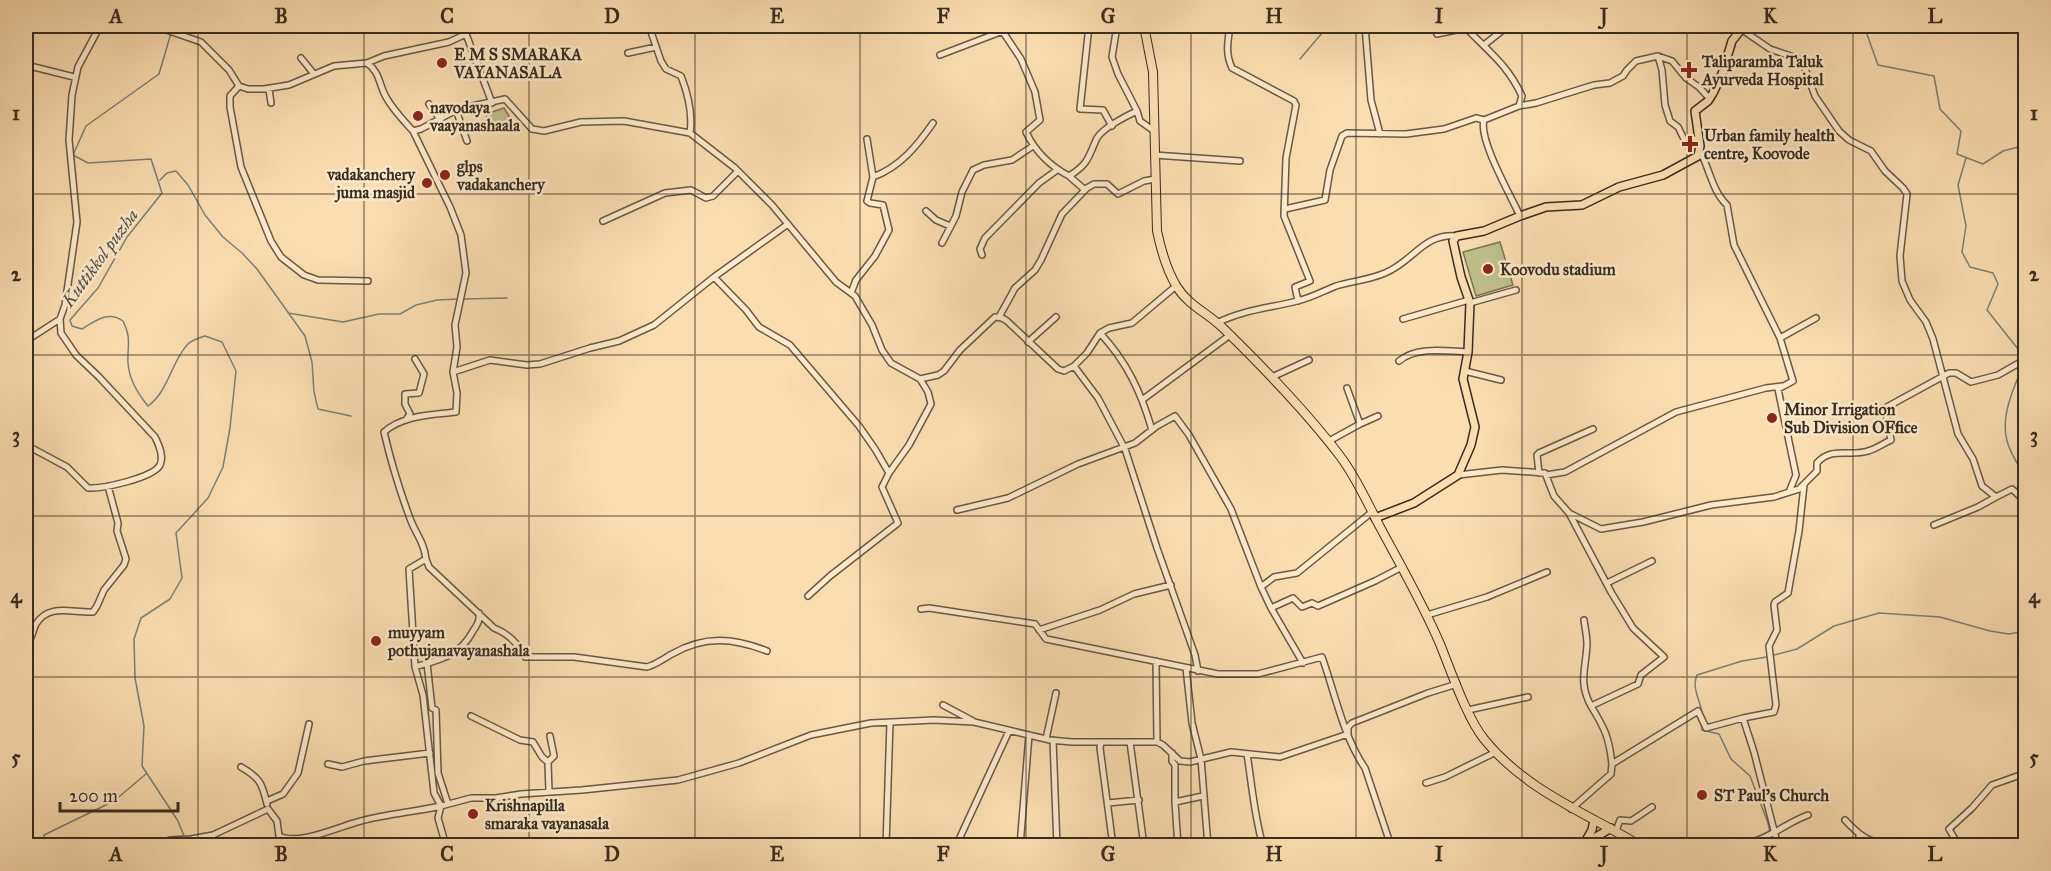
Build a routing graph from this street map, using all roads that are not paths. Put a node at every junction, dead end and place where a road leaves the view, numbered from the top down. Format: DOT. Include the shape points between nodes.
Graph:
graph roads {
  1 [pos="100,26"];
  2 [pos="155,26"];
  3 [pos="465,26"];
  4 [pos="649,26"];
  5 [pos="1089,26"];
  6 [pos="1117,26"];
  7 [pos="1144,26"];
  8 [pos="1230,26"];
  9 [pos="1365,26"];
  10 [pos="1434,26"];
  11 [pos="1508,26"];
  12 [pos="1742,27"];
  13 [pos="1001,28"];
  14 [pos="466,34"];
  15 [pos="1484,45"];
  16 [pos="656,47"];
  17 [pos="628,53"];
  18 [pos="940,55"];
  19 [pos="1658,56"];
  20 [pos="301,58"];
  21 [pos="367,63"];
  22 [pos="26,65"];
  23 [pos="314,74"];
  24 [pos="74,76"];
  25 [pos="239,86"];
  26 [pos="269,88"];
  27 [pos="1709,98"];
  28 [pos="492,102"];
  29 [pos="271,103"];
  30 [pos="429,104"];
  31 [pos="1519,106"];
  32 [pos="456,110"];
  33 [pos="1137,111"];
  34 [pos="440,119"];
  35 [pos="1484,120"];
  36 [pos="933,123"];
  37 [pos="1112,126"];
  38 [pos="413,131"];
  39 [pos="1154,131"];
  40 [pos="690,133"];
  41 [pos="1380,134"];
  42 [pos="867,139"];
  43 [pos="1699,139"];
  44 [pos="467,141"];
  45 [pos="1033,146"];
  46 [pos="1699,153"];
  47 [pos="1154,155"];
  48 [pos="1240,161"];
  49 [pos="1057,170"];
  50 [pos="738,171"];
  51 [pos="1069,176"];
  52 [pos="873,177"];
  53 [pos="1155,179"];
  54 [pos="1085,190"];
  55 [pos="1285,209"];
  56 [pos="926,211"];
  57 [pos="1520,216"];
  58 [pos="603,221"];
  59 [pos="788,224"];
  60 [pos="950,226"];
  61 [pos="1457,236"];
  62 [pos="942,243"];
  63 [pos="982,255"];
  64 [pos="714,277"];
  65 [pos="368,281"];
  66 [pos="1176,286"];
  67 [pos="1516,290"];
  68 [pos="851,292"];
  69 [pos="1298,301"];
  70 [pos="1470,302"];
  71 [pos="999,317"];
  72 [pos="1056,317"];
  73 [pos="1816,318"];
  74 [pos="60,319"];
  75 [pos="1403,319"];
  76 [pos="1217,322"];
  77 [pos="1100,333"];
  78 [pos="1230,335"];
  79 [pos="1780,338"];
  80 [pos="26,341"];
  81 [pos="1028,342"];
  82 [pos="1468,352"];
  83 [pos="415,358"];
  84 [pos="2025,359"];
  85 [pos="1309,360"];
  86 [pos="1399,361"];
  87 [pos="1074,366"];
  88 [pos="1465,371"];
  89 [pos="453,372"];
  90 [pos="1944,376"];
  91 [pos="1272,377"];
  92 [pos="920,379"];
  93 [pos="1501,380"];
  94 [pos="1784,386"];
  95 [pos="1347,388"];
  96 [pos="1142,400"];
  97 [pos="1885,408"];
  98 [pos="1870,410"];
  99 [pos="1378,416"];
  100 [pos="406,420"];
  101 [pos="1360,424"];
  102 [pos="1593,429"];
  103 [pos="1152,430"];
  104 [pos="1329,441"];
  105 [pos="26,445"];
  106 [pos="1124,448"];
  107 [pos="889,473"];
  108 [pos="1539,473"];
  109 [pos="1458,475"];
  110 [pos="1546,475"];
  111 [pos="1796,476"];
  112 [pos="108,486"];
  113 [pos="1803,486"];
  114 [pos="1789,492"];
  115 [pos="1996,497"];
  116 [pos="2025,502"];
  117 [pos="957,510"];
  118 [pos="1569,513"];
  119 [pos="1374,515"];
  120 [pos="1934,525"];
  121 [pos="426,559"];
  122 [pos="1652,561"];
  123 [pos="1402,567"];
  124 [pos="1547,572"];
  125 [pos="1607,584"];
  126 [pos="1171,585"];
  127 [pos="1261,587"];
  128 [pos="808,596"];
  129 [pos="1271,608"];
  130 [pos="921,609"];
  131 [pos="479,613"];
  132 [pos="1427,615"];
  133 [pos="1584,620"];
  134 [pos="1039,630"];
  135 [pos="26,645"];
  136 [pos="767,651"];
  137 [pos="1156,661"];
  138 [pos="427,663"];
  139 [pos="1303,663"];
  140 [pos="415,667"];
  141 [pos="1186,668"];
  142 [pos="1198,670"];
  143 [pos="1457,684"];
  144 [pos="1056,693"];
  145 [pos="1528,697"];
  146 [pos="943,705"];
  147 [pos="1591,706"];
  148 [pos="1468,710"];
  149 [pos="471,716"];
  150 [pos="1743,718"];
  151 [pos="890,722"];
  152 [pos="974,722"];
  153 [pos="309,724"];
  154 [pos="1009,731"];
  155 [pos="1348,734"];
  156 [pos="1029,735"];
  157 [pos="550,736"];
  158 [pos="1046,739"];
  159 [pos="1053,740"];
  160 [pos="1101,742"];
  161 [pos="1130,742"];
  162 [pos="1157,742"];
  163 [pos="1496,752"];
  164 [pos="430,753"];
  165 [pos="1172,753"];
  166 [pos="1247,754"];
  167 [pos="1201,759"];
  168 [pos="548,762"];
  169 [pos="328,764"];
  170 [pos="1612,764"];
  171 [pos="241,767"];
  172 [pos="2025,773"];
  173 [pos="1426,783"];
  174 [pos="549,792"];
  175 [pos="1203,796"];
  176 [pos="1139,800"];
  177 [pos="267,801"];
  178 [pos="1175,802"];
  179 [pos="1108,803"];
  180 [pos="448,804"];
  181 [pos="441,806"];
  182 [pos="1652,807"];
  183 [pos="268,809"];
  184 [pos="1570,809"];
  185 [pos="1808,815"];
  186 [pos="1594,820"];
  187 [pos="1845,820"];
  188 [pos="1614,830"];
  189 [pos="1771,835"];
  190 [pos="1859,836"];
  191 [pos="1752,842"];
  192 [pos="1890,843"];
  193 [pos="154,846"];
  194 [pos="446,846"];
  195 [pos="886,846"];
  196 [pos="956,846"];
  197 [pos="1020,846"];
  198 [pos="1057,846"];
  199 [pos="1113,846"];
  200 [pos="1144,846"];
  201 [pos="1178,846"];
  202 [pos="1208,846"];
  203 [pos="1263,846"];
  204 [pos="1390,846"];
  205 [pos="1581,846"];
  206 [pos="1641,846"];
  207 [pos="1778,846"];
  208 [pos="1861,846"];
  209 [pos="1959,846"];
  1 -- 24 [label="street"];
  2 -- 25 [label="street" via="201,42"];
  3 -- 14 [label="street"];
  4 -- 16 [label="street"];
  5 -- 37 [label="street" via="1080,109 1103,110"];
  6 -- 33 [label="street" via="1112,57"];
  7 -- 39 [label="highway" via="1153,72"];
  8 -- 55 [label="street" via="1227,49 1232,68 1296,105 1286,158"];
  9 -- 41 [label="street" via="1371,100"];
  10 -- 15 [label="street" via="1437,34 1466,28"];
  11 -- 15 [label="street"];
  12 -- 27 [label="main road" via="1729,47 1722,74"];
  12 -- 90 [label="street" via="1770,49 1802,60 1815,96 1839,131 1871,151 1907,194 1900,256 1902,281 1926,322"];
  13 -- 18 [label="street"];
  13 -- 45 [label="street" via="1021,59 1035,92 1040,120 1026,132"];
  14 -- 21 [label="street"];
  14 -- 28 [label="street"];
  15 -- 31 [label="street" via="1510,72 1522,96"];
  16 -- 17 [label="street"];
  16 -- 40 [label="street" via="666,69 681,76 688,94"];
  19 -- 27 [label="street" via="1672,61"];
  19 -- 31 [label="street" via="1636,61 1623,76 1610,83"];
  19 -- 43 [label="street" via="1670,121 1684,140"];
  20 -- 23 [label="street"];
  21 -- 23 [label="street"];
  21 -- 38 [label="street" via="378,74 392,107"];
  22 -- 24 [label="street"];
  23 -- 26 [label="street" via="289,86"];
  24 -- 74 [label="street" via="69,140 77,222"];
  25 -- 26 [label="street"];
  25 -- 65 [label="street" via="230,96 230,106 241,167 281,257 304,275 318,280"];
  26 -- 29 [label="street"];
  27 -- 43 [label="main road" via="1695,111"];
  28 -- 32 [label="street"];
  28 -- 40 [label="street" via="505,99 532,129 544,131 581,122 624,121"];
  30 -- 34 [label="street"];
  31 -- 35 [label="street"];
  32 -- 34 [label="street"];
  32 -- 44 [label="street"];
  33 -- 37 [label="street"];
  33 -- 39 [label="street" via="1140,121"];
  34 -- 38 [label="street"];
  35 -- 41 [label="street" via="1476,118 1413,134"];
  35 -- 57 [label="street" via="1482,126 1493,160"];
  36 -- 52 [label="street" via="911,153"];
  37 -- 51 [label="street" via="1098,137 1081,169"];
  38 -- 89 [label="street" via="461,235 466,273 455,325"];
  39 -- 47 [label="highway"];
  40 -- 50 [label="street"];
  41 -- 55 [label="street" via="1356,132 1342,136 1325,200"];
  42 -- 52 [label="street"];
  43 -- 46 [label="main road"];
  45 -- 49 [label="street"];
  45 -- 60 [label="street" via="1012,160 973,170"];
  46 -- 57 [label="main road" via="1663,175 1619,188 1582,205 1546,207"];
  46 -- 79 [label="street" via="1720,200 1727,205 1740,261"];
  47 -- 48 [label="street"];
  47 -- 53 [label="highway"];
  49 -- 51 [label="street"];
  49 -- 63 [label="street" via="985,238 980,249"];
  50 -- 58 [label="street" via="713,196 706,198 691,190 665,193"];
  50 -- 59 [label="street"];
  51 -- 54 [label="street"];
  52 -- 68 [label="street" via="865,201 883,206 889,230"];
  53 -- 54 [label="street" via="1118,194 1101,183"];
  53 -- 66 [label="highway" via="1160,244"];
  54 -- 71 [label="street" via="1062,214 1035,270 1015,288"];
  55 -- 69 [label="street" via="1284,216 1310,281 1295,287"];
  56 -- 60 [label="street"];
  57 -- 61 [label="main road" via="1484,231"];
  59 -- 64 [label="street"];
  59 -- 68 [label="street" via="836,282"];
  60 -- 62 [label="street"];
  61 -- 69 [label="street" via="1438,238 1421,246 1392,271"];
  61 -- 70 [label="main road" via="1454,249"];
  64 -- 89 [label="street" via="654,325 619,342 540,364 490,360"];
  64 -- 107 [label="street" via="759,327 790,345 876,448"];
  66 -- 76 [label="highway"];
  66 -- 77 [label="street" via="1132,323"];
  67 -- 70 [label="street"];
  68 -- 92 [label="street" via="872,325 886,358"];
  69 -- 76 [label="street" via="1231,315"];
  70 -- 75 [label="street"];
  70 -- 82 [label="main road"];
  71 -- 81 [label="street"];
  71 -- 92 [label="street" via="960,350 944,371"];
  72 -- 81 [label="street"];
  73 -- 79 [label="street"];
  74 -- 80 [label="street"];
  74 -- 112 [label="street" via="61,333 76,355 142,422 160,447 159,467 141,477"];
  76 -- 78 [label="highway"];
  77 -- 87 [label="street"];
  77 -- 96 [label="street" via="1123,361"];
  78 -- 91 [label="highway"];
  78 -- 96 [label="street"];
  79 -- 94 [label="street" via="1793,381"];
  81 -- 87 [label="street" via="1058,369 1064,371"];
  82 -- 86 [label="street" via="1429,351"];
  82 -- 88 [label="main road"];
  83 -- 100 [label="street" via="424,374 419,393 405,394 410,414"];
  84 -- 90 [label="street" via="1998,375 1971,382 1956,373"];
  85 -- 91 [label="street"];
  87 -- 106 [label="street" via="1098,398"];
  88 -- 93 [label="street"];
  88 -- 109 [label="main road" via="1463,379 1475,427"];
  89 -- 100 [label="street" via="456,412"];
  90 -- 97 [label="street"];
  90 -- 115 [label="street" via="1958,435 1973,459 1982,486"];
  91 -- 104 [label="highway"];
  92 -- 107 [label="street" via="931,404"];
  94 -- 110 [label="street" via="1676,412 1565,472"];
  94 -- 111 [label="street" via="1778,393"];
  95 -- 101 [label="street"];
  96 -- 103 [label="street"];
  97 -- 98 [label="street"];
  97 -- 113 [label="street" via="1891,440 1867,452 1824,456"];
  99 -- 101 [label="street"];
  100 -- 121 [label="street" via="392,424 384,432"];
  101 -- 104 [label="street"];
  102 -- 108 [label="street" via="1539,453"];
  103 -- 106 [label="street"];
  103 -- 127 [label="street" via="1175,416 1179,419 1232,509"];
  104 -- 119 [label="highway"];
  105 -- 112 [label="street" via="67,467 88,488"];
  106 -- 117 [label="street" via="1078,464 1008,498"];
  106 -- 126 [label="street"];
  107 -- 128 [label="street" via="882,486 898,523"];
  108 -- 109 [label="street" via="1502,470"];
  108 -- 110 [label="street"];
  109 -- 119 [label="main road" via="1414,503"];
  110 -- 118 [label="street" via="1554,495"];
  111 -- 113 [label="street"];
  111 -- 114 [label="street"];
  112 -- 135 [label="street" via="126,556 124,565 93,612 49,611 40,618"];
  113 -- 114 [label="street"];
  113 -- 150 [label="street" via="1788,593 1774,605 1777,630 1769,646 1776,705 1774,712"];
  114 -- 118 [label="street" via="1601,529"];
  115 -- 116 [label="street" via="2012,489"];
  115 -- 120 [label="street"];
  118 -- 125 [label="street"];
  119 -- 123 [label="highway"];
  119 -- 127 [label="street" via="1297,573 1274,578"];
  121 -- 131 [label="street" via="429,567"];
  121 -- 140 [label="street" via="409,569"];
  122 -- 125 [label="street"];
  123 -- 129 [label="street" via="1318,606 1311,603 1302,608 1293,597"];
  123 -- 132 [label="highway"];
  124 -- 132 [label="street" via="1487,597"];
  125 -- 147 [label="street" via="1633,628 1664,657 1641,675 1638,684"];
  126 -- 134 [label="street" via="1134,594"];
  126 -- 142 [label="street"];
  127 -- 129 [label="street"];
  129 -- 139 [label="street"];
  130 -- 134 [label="street" via="1035,624"];
  131 -- 136 [label="street" via="507,634 525,657 574,657 647,667 712,640 740,641"];
  131 -- 138 [label="street" via="478,623 460,650"];
  132 -- 143 [label="highway"];
  133 -- 147 [label="street" via="1587,644 1583,682"];
  134 -- 137 [label="street" via="1046,639"];
  137 -- 141 [label="street"];
  137 -- 162 [label="street"];
  138 -- 140 [label="street"];
  138 -- 180 [label="street" via="432,708 436,710 438,773"];
  139 -- 142 [label="street" via="1258,674"];
  139 -- 155 [label="street" via="1323,657"];
  140 -- 164 [label="street" via="423,695"];
  141 -- 142 [label="street"];
  141 -- 167 [label="street" via="1192,723"];
  143 -- 148 [label="highway"];
  143 -- 155 [label="street" via="1352,723"];
  144 -- 158 [label="street"];
  145 -- 148 [label="street"];
  146 -- 152 [label="street"];
  147 -- 170 [label="street" via="1604,726"];
  148 -- 163 [label="highway" via="1483,738"];
  149 -- 168 [label="street" via="520,740 533,742"];
  150 -- 170 [label="street" via="1706,728 1698,711"];
  150 -- 189 [label="street"];
  151 -- 152 [label="street"];
  151 -- 174 [label="street" via="810,735 740,764 678,780"];
  151 -- 195 [label="street"];
  152 -- 154 [label="street"];
  153 -- 177 [label="street" via="298,773 283,794"];
  154 -- 156 [label="street"];
  154 -- 196 [label="street"];
  155 -- 166 [label="street" via="1280,758"];
  155 -- 204 [label="street" via="1365,768"];
  156 -- 158 [label="street"];
  156 -- 197 [label="street"];
  157 -- 168 [label="street" via="554,756"];
  158 -- 159 [label="street"];
  159 -- 160 [label="street"];
  159 -- 198 [label="street"];
  160 -- 161 [label="street"];
  160 -- 179 [label="street"];
  161 -- 162 [label="street"];
  161 -- 176 [label="street"];
  162 -- 165 [label="street"];
  163 -- 173 [label="street"];
  163 -- 184 [label="highway"];
  164 -- 169 [label="street" via="342,767"];
  164 -- 181 [label="street" via="434,794"];
  165 -- 167 [label="street" via="1180,761"];
  165 -- 178 [label="street"];
  166 -- 167 [label="street" via="1231,752"];
  166 -- 203 [label="street" via="1255,819"];
  167 -- 175 [label="street"];
  168 -- 174 [label="street"];
  170 -- 184 [label="street" via="1611,774"];
  171 -- 177 [label="street" via="255,776"];
  172 -- 209 [label="street" via="1992,785 1956,820 1949,829"];
  174 -- 180 [label="street" via="471,798"];
  175 -- 178 [label="street"];
  175 -- 202 [label="street"];
  176 -- 179 [label="street"];
  176 -- 200 [label="street"];
  177 -- 183 [label="street"];
  178 -- 201 [label="street"];
  179 -- 199 [label="street"];
  180 -- 181 [label="street"];
  181 -- 183 [label="street" via="364,820 319,835 285,839 279,836 277,821"];
  181 -- 194 [label="street" via="438,818"];
  182 -- 188 [label="street" via="1631,821 1620,820"];
  183 -- 193 [label="street" via="213,835"];
  184 -- 186 [label="highway"];
  185 -- 189 [label="street"];
  186 -- 188 [label="highway"];
  186 -- 205 [label="main road"];
  187 -- 190 [label="street"];
  188 -- 205 [label="main road"];
  188 -- 206 [label="highway"];
  189 -- 191 [label="street"];
  189 -- 207 [label="street"];
  190 -- 192 [label="street"];
  190 -- 208 [label="street"];
}
